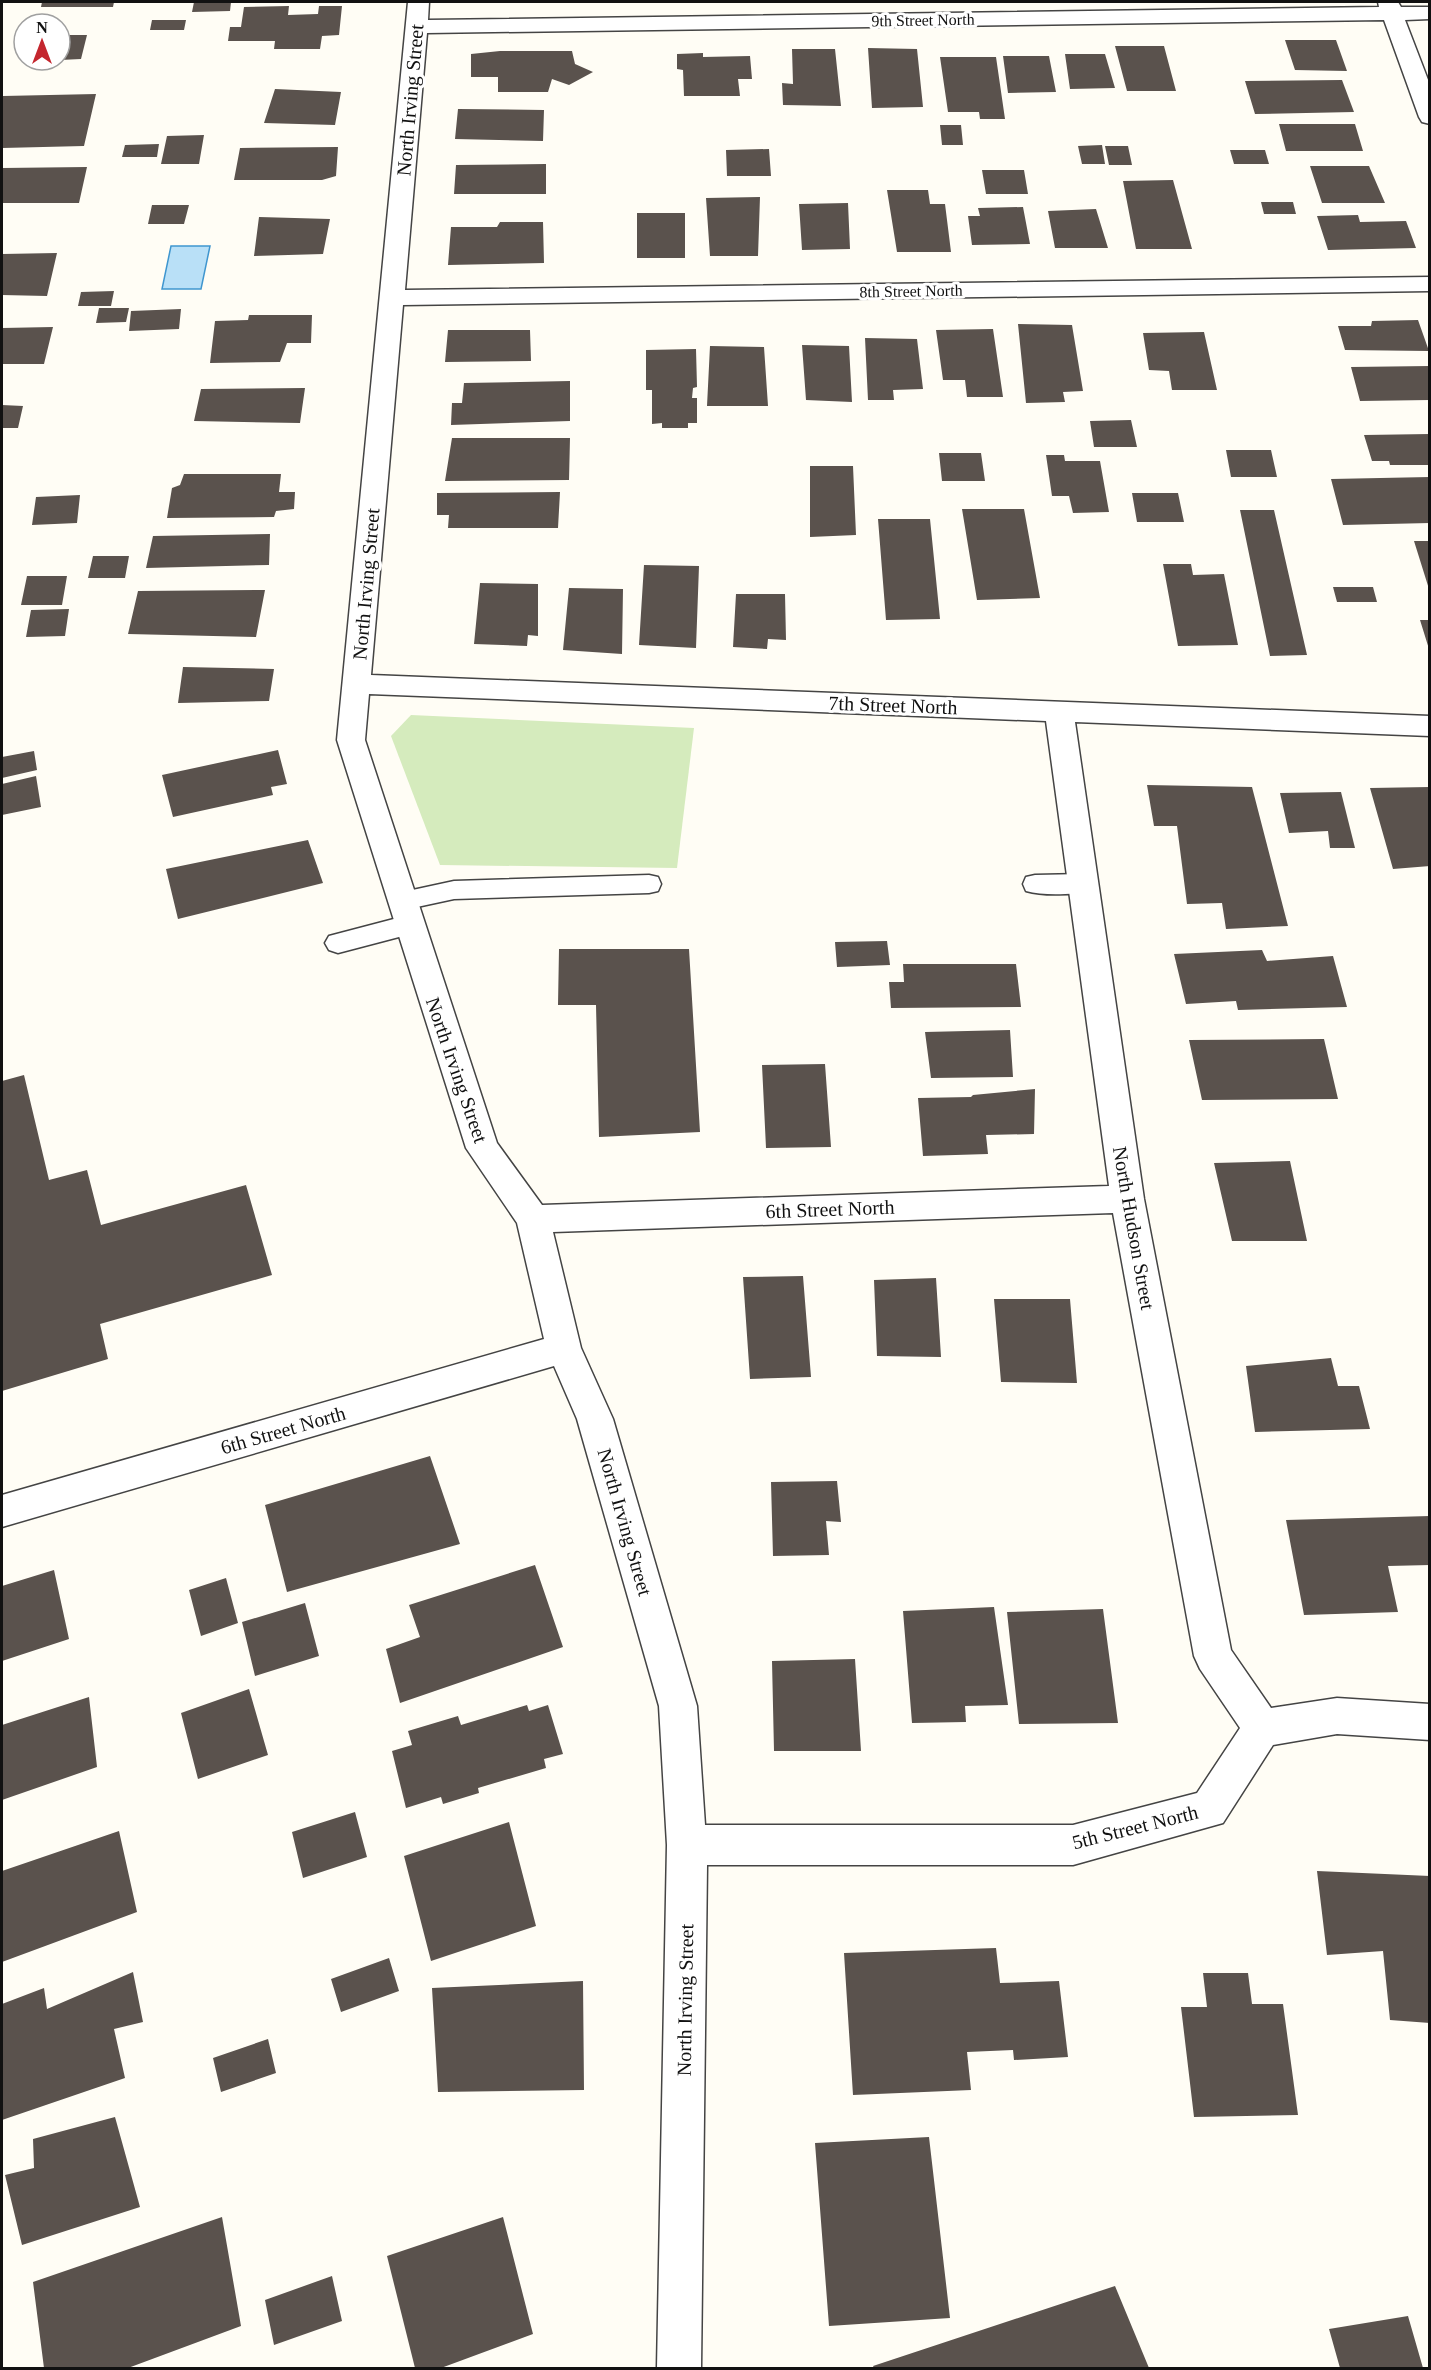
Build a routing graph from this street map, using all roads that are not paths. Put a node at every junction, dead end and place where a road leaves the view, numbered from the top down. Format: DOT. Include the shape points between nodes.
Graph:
graph roads {
  1 [pos="1390,7"];
  2 [pos="1430,13"];
  3 [pos="418,14"];
  4 [pos="1430,117"];
  5 [pos="1430,284"];
  6 [pos="392,298"];
  7 [pos="357,684"];
  8 [pos="1059,711"];
  9 [pos="1430,726"];
  10 [pos="1083,882"];
  11 [pos="649,884"];
  12 [pos="1035,884"];
  13 [pos="406,913"];
  14 [pos="338,943"];
  15 [pos="1127,1200"];
  16 [pos="533,1219"];
  17 [pos="564,1348"];
  18 [pos="2,1511"];
  19 [pos="1430,1722"];
  20 [pos="1262,1728"];
  21 [pos="687,1845"];
  22 [pos="679,2368"];
  1 -- 2 [label="street, 9th Street North"];
  1 -- 3 [label="street, 9th Street North"];
  1 -- 4 [label="street"];
  3 -- 6 [label="street, North Irving Street"];
  5 -- 6 [label="street, 8th Street North"];
  6 -- 7 [label="street, North Irving Street"];
  7 -- 8 [label="street, 7th Street North"];
  7 -- 13 [label="street, North Irving Street" via="351,740"];
  8 -- 9 [label="street, 7th Street North"];
  8 -- 10 [label="street, North Hudson Street"];
  10 -- 12 [label="lane"];
  10 -- 15 [label="street, North Hudson Street"];
  11 -- 13 [label="lane" via="454,890"];
  13 -- 14 [label="lane"];
  13 -- 16 [label="street, North Irving Street" via="482,1148"];
  15 -- 16 [label="street, 6th Street North"];
  15 -- 20 [label="street, North Hudson Street" via="1213,1656"];
  16 -- 17 [label="street, North Irving Street"];
  17 -- 18 [label="street, 6th Street North"];
  17 -- 21 [label="street, North Irving Street" via="595,1419 678,1706"];
  19 -- 20 [label="street" via="1337,1716"];
  20 -- 21 [label="street, 5th Street North" via="1209,1809 1073,1845"];
  21 -- 22 [label="street, North Irving Street"];
}
